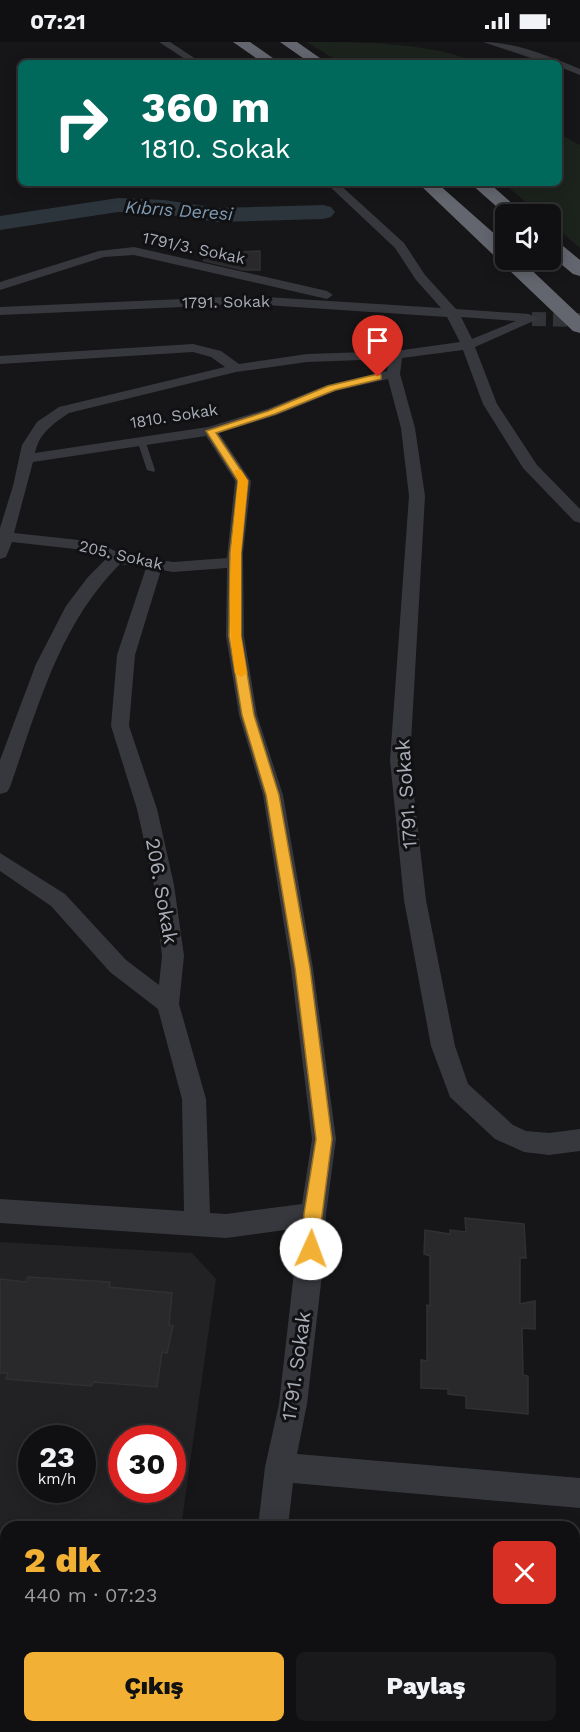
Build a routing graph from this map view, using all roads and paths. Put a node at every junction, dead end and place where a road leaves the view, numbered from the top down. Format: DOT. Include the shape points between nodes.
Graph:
graph roads {
  1 [pos="164,42"];
  2 [pos="240,42"];
  3 [pos="287,42"];
  4 [pos="488,42"];
  5 [pos="527,42"];
  6 [pos="515,50"];
  7 [pos="192,60"];
  8 [pos="268,60"];
  9 [pos="315,60"];
  10 [pos="546,60"];
  11 [pos="562,65"];
  12 [pos="580,72"];
  13 [pos="335,186"];
  14 [pos="431,186"];
  15 [pos="482,186"];
  16 [pos="503,204"];
  17 [pos="495,245"];
  18 [pos="561,254"];
  19 [pos="520,270"];
  20 [pos="580,270"];
  21 [pos="0,286"];
  22 [pos="383,308"];
  23 [pos="0,311"];
  24 [pos="452,313"];
  25 [pos="580,327"];
  26 [pos="468,345"];
  27 [pos="0,360"];
  28 [pos="394,364"];
  29 [pos="236,368"];
  30 [pos="210,431"];
  31 [pos="141,440"];
  32 [pos="26,459"];
  33 [pos="151,470"];
  34 [pos="580,518"];
  35 [pos="7,537"];
  36 [pos="0,554"];
  37 [pos="116,558"];
  38 [pos="236,562"];
  39 [pos="155,564"];
  40 [pos="0,787"];
  41 [pos="0,861"];
  42 [pos="168,1004"];
  43 [pos="580,1140"];
  44 [pos="0,1211"];
  45 [pos="313,1214"];
  46 [pos="197,1224"];
  47 [pos="280,1467"];
  48 [pos="580,1493"];
  49 [pos="274,1521"];
  1 -- 7 [label="street"];
  2 -- 8 [label="highway"];
  3 -- 9 [label="highway"];
  4 -- 6 [label="street"];
  5 -- 6 [label="street"];
  6 -- 10 [label="street"];
  11 -- 12 [label="street"];
  13 -- 24 [label="street" via="400,246 420,277"];
  14 -- 17 [label="highway"];
  15 -- 16 [label="highway"];
  18 -- 20 [label="highway"];
  19 -- 25 [label="highway"];
  21 -- 22 [label="street, 1791/3. Sokak" via="103,254 134,251"];
  22 -- 23 [label="street, 1791. Sokak" via="251,300"];
  22 -- 24 [label="street, 1791. Sokak"];
  24 -- 26 [label="street"];
  24 -- 26 [label="street, 1791. Sokak" via="532,319"];
  26 -- 28 [label="street"];
  26 -- 34 [label="street" via="490,404 531,468"];
  27 -- 29 [label="street" via="193,348 216,354"];
  28 -- 29 [label="street" via="307,358"];
  28 -- 30 [label="street, 1810. Sokak" via="272,412"];
  28 -- 43 [label="street, 1791. Sokak" via="417,496 400,760 415,900 443,1046 458,1090 504,1132 524,1141 549,1144"];
  29 -- 32 [label="street" via="64,410 42,425 29,445"];
  30 -- 31 [label="street, 1810. Sokak"];
  30 -- 38 [label="street, 1791. Sokak" via="243,481"];
  31 -- 32 [label="street, 1810. Sokak"];
  31 -- 33 [label="lane"];
  32 -- 35 [label="street"];
  35 -- 36 [label="street"];
  35 -- 37 [label="street, 205. Sokak" via="97,547"];
  37 -- 39 [label="street, 205. Sokak"];
  37 -- 40 [label="street" via="74,606 42,670"];
  38 -- 39 [label="street, 205. Sokak" via="173,567"];
  38 -- 45 [label="street, 1791. Sokak" via="235,636 248,715 273,795 302,968 324,1139"];
  39 -- 42 [label="street, 206. Sokak" via="126,655 120,726 147,809 164,885 173,956"];
  41 -- 42 [label="street" via="58,900 118,966"];
  42 -- 46 [label="street, 206. Sokak" via="194,1099"];
  44 -- 46 [label="street"];
  45 -- 46 [label="street" via="226,1226"];
  45 -- 47 [label="street, 1791. Sokak" via="293,1404"];
  47 -- 48 [label="street"];
  47 -- 49 [label="street, 1791. Sokak"];
}
